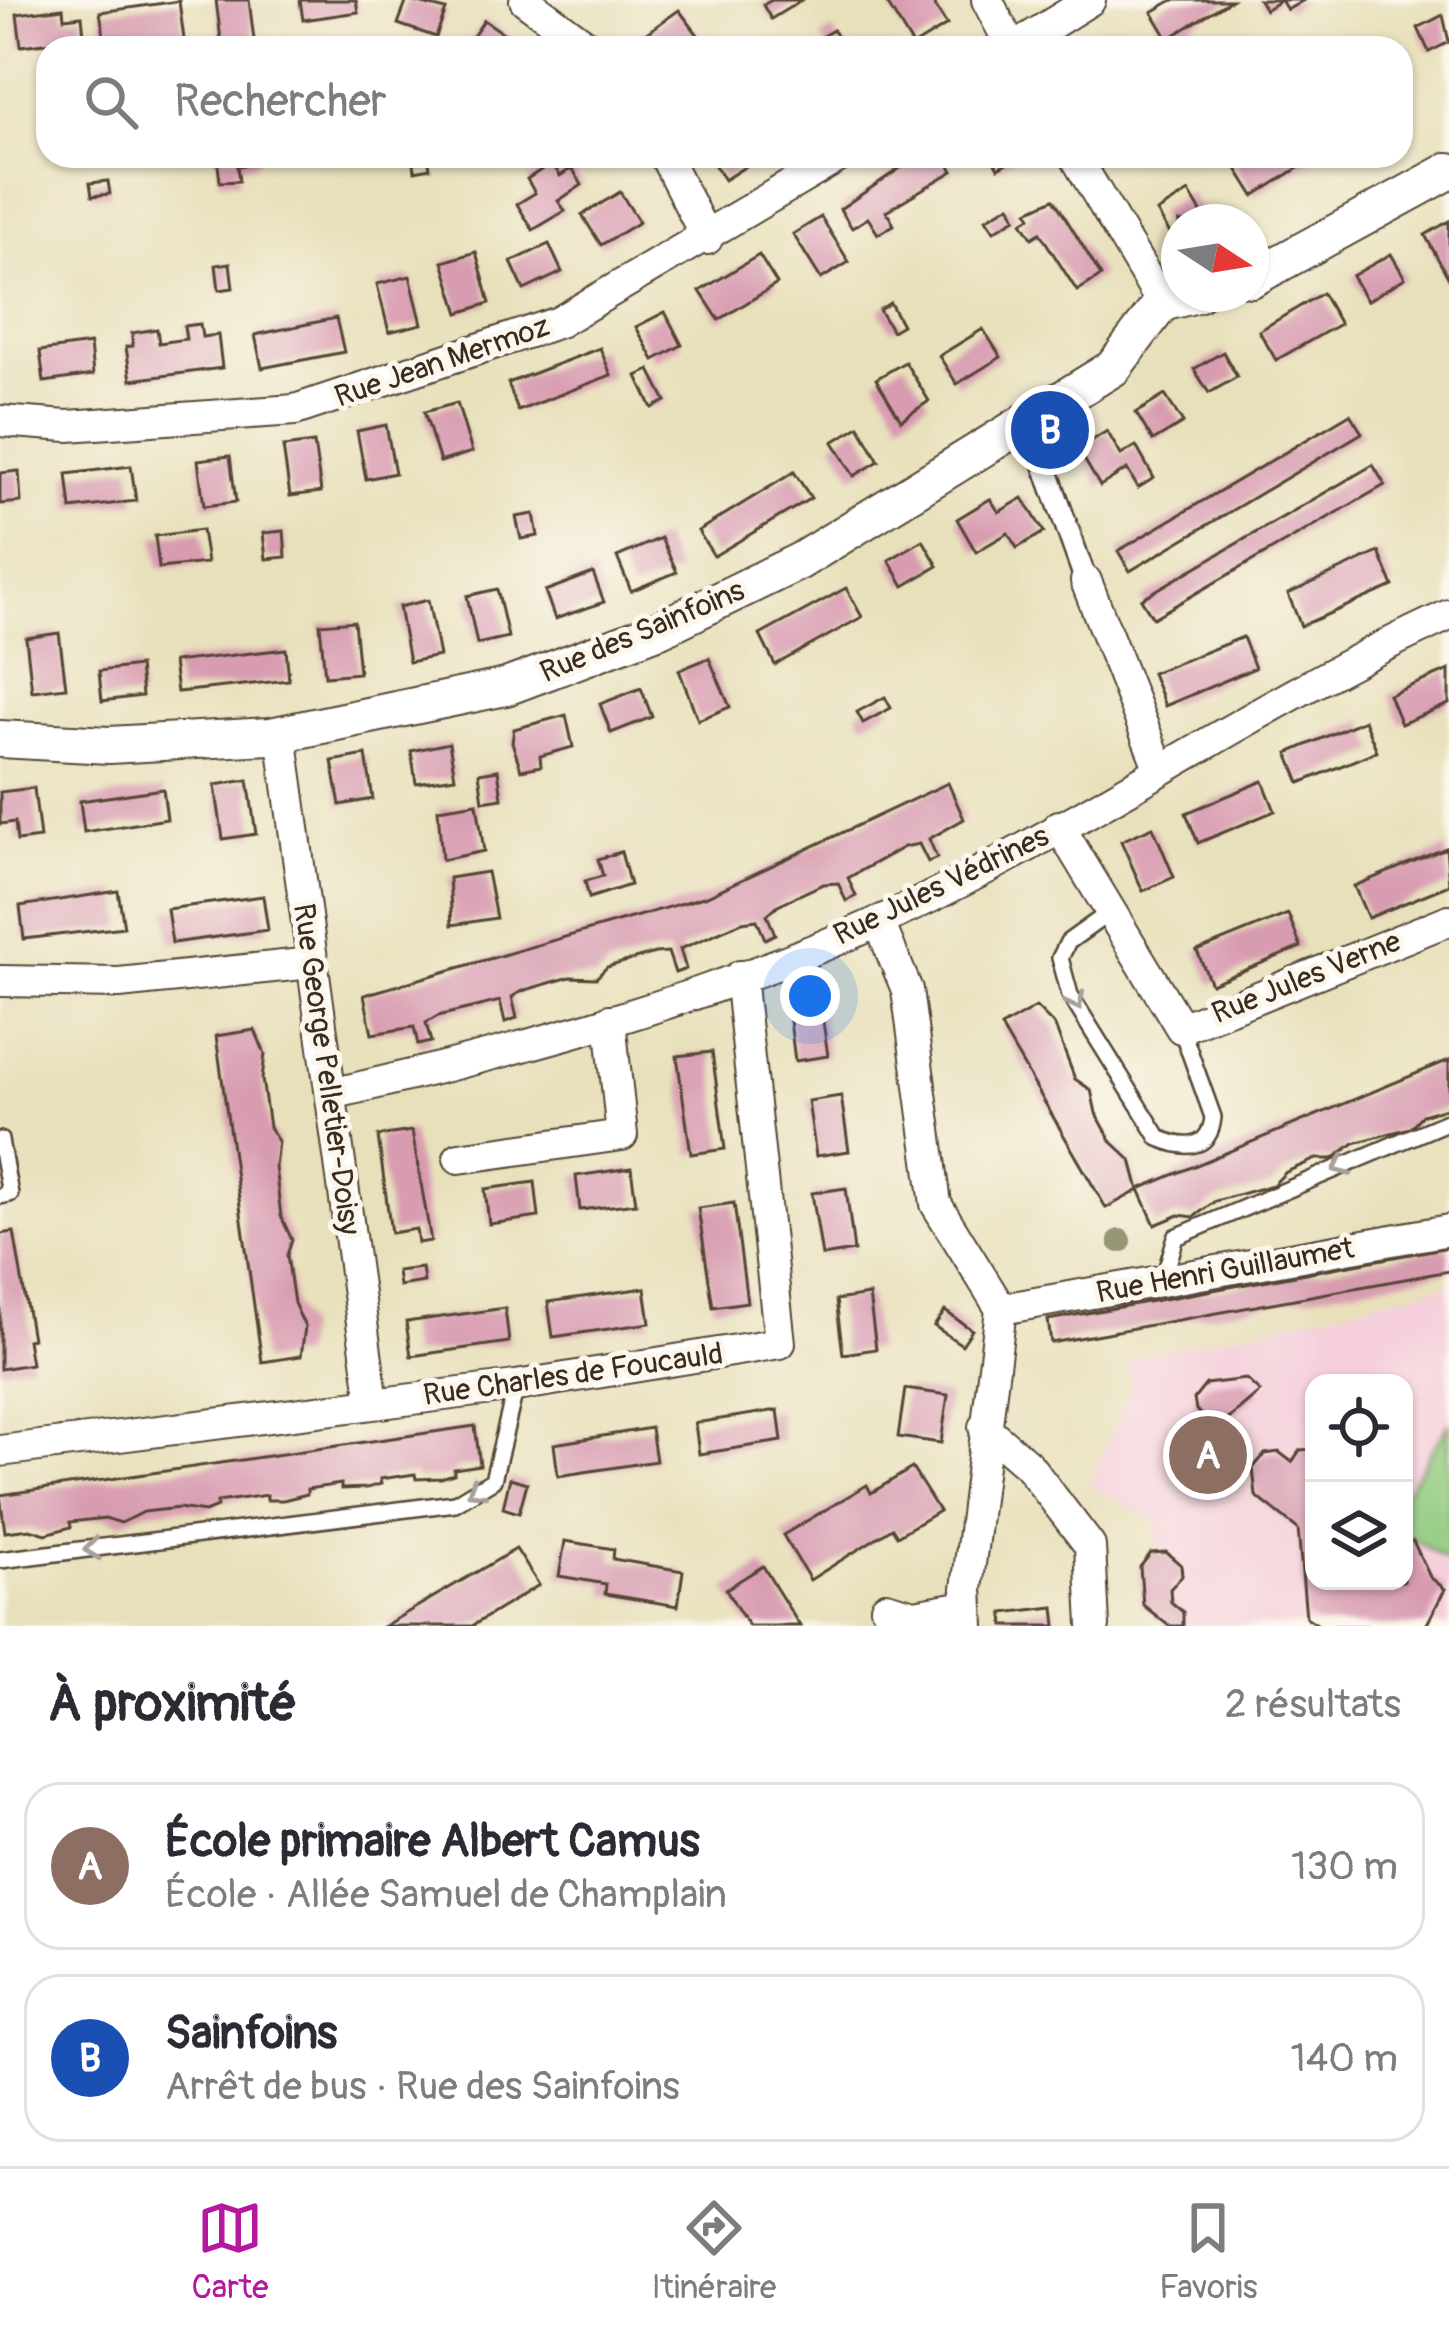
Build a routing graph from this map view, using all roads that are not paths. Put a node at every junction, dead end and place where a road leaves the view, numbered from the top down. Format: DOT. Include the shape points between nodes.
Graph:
graph roads {
  1 [pos="525,0"];
  2 [pos="987,0"];
  3 [pos="1090,0"];
  4 [pos="574,36"];
  5 [pos="1006,36"];
  6 [pos="1032,36"];
  7 [pos="671,168"];
  8 [pos="821,168"];
  9 [pos="1084,168"];
  10 [pos="1449,171"];
  11 [pos="707,239"];
  12 [pos="1269,269"];
  13 [pos="1161,274"];
  14 [pos="1166,312"];
  15 [pos="1028,418"];
  16 [pos="0,422"];
  17 [pos="1086,581"];
  18 [pos="1449,615"];
  19 [pos="281,734"];
  20 [pos="0,739"];
  21 [pos="1160,770"];
  22 [pos="1059,826"];
  23 [pos="1110,912"];
  24 [pos="1449,920"];
  25 [pos="879,922"];
  26 [pos="312,963"];
  27 [pos="740,976"];
  28 [pos="0,981"];
  29 [pos="610,1020"];
  30 [pos="1181,1028"];
  31 [pos="331,1094"];
  32 [pos="1449,1120"];
  33 [pos="0,1140"];
  34 [pos="459,1158"];
  35 [pos="0,1196"];
  36 [pos="1449,1230"];
  37 [pos="1163,1281"];
  38 [pos="1001,1310"];
  39 [pos="516,1386"];
  40 [pos="373,1403"];
  41 [pos="984,1427"];
  42 [pos="0,1451"];
  43 [pos="0,1560"];
  44 [pos="886,1607"];
  45 [pos="967,1616"];
  46 [pos="1094,1626"];
  1 -- 4 [label="street"];
  2 -- 5 [label="street"];
  3 -- 6 [label="street"];
  7 -- 11 [label="street"];
  8 -- 11 [label="street, Rue Jean Mermoz"];
  9 -- 13 [label="street"];
  10 -- 12 [label="street"];
  11 -- 16 [label="street, Rue Jean Mermoz" via="559,322 296,410 68,426"];
  14 -- 15 [label="street, Rue des Sainfoins" via="1113,368"];
  15 -- 17 [label="street"];
  15 -- 19 [label="street, Rue des Sainfoins" via="800,561 660,628 506,687"];
  17 -- 21 [label="street"];
  18 -- 21 [label="street, Rue Jules Védrines"];
  19 -- 20 [label="street, Rue des Sainfoins" via="109,745"];
  19 -- 26 [label="street, Rue George Pelletier-Doisy"];
  21 -- 22 [label="street, Rue Jules Védrines"];
  22 -- 23 [label="street, Rue Jules Verne"];
  22 -- 25 [label="street, Rue Jules Védrines"];
  23 -- 30 [label="street, Rue Jules Verne"];
  23 -- 30 [label="lane, one-way" via="1060,958 1070,995 1159,1138 1180,1148 1200,1144 1213,1117"];
  24 -- 30 [label="street, Rue Jules Verne"];
  25 -- 27 [label="street, Rue Jules Védrines"];
  25 -- 38 [label="street" via="907,989 936,1204"];
  26 -- 28 [label="street" via="119,983"];
  26 -- 31 [label="street, Rue George Pelletier-Doisy"];
  27 -- 29 [label="street, Rue Jules Védrines"];
  27 -- 39 [label="street, Rue Charles de Foucauld" via="781,1343"];
  29 -- 31 [label="street, Rue Jules Védrines"];
  29 -- 34 [label="street" via="622,1135"];
  31 -- 40 [label="street, Rue George Pelletier-Doisy"];
  32 -- 37 [label="lane, one-way" via="1176,1237"];
  33 -- 35 [label="lane" via="10,1194"];
  36 -- 37 [label="street, Rue Henri Guillaumet"];
  37 -- 38 [label="street, Rue Henri Guillaumet"];
  38 -- 41 [label="street"];
  39 -- 40 [label="street, Rue Charles de Foucauld"];
  39 -- 43 [label="lane, one-way" via="493,1480 455,1503"];
  40 -- 42 [label="street, Rue Charles de Foucauld"];
  41 -- 45 [label="street"];
  41 -- 46 [label="street" via="1028,1466 1090,1546"];
  44 -- 45 [label="street"];
}
